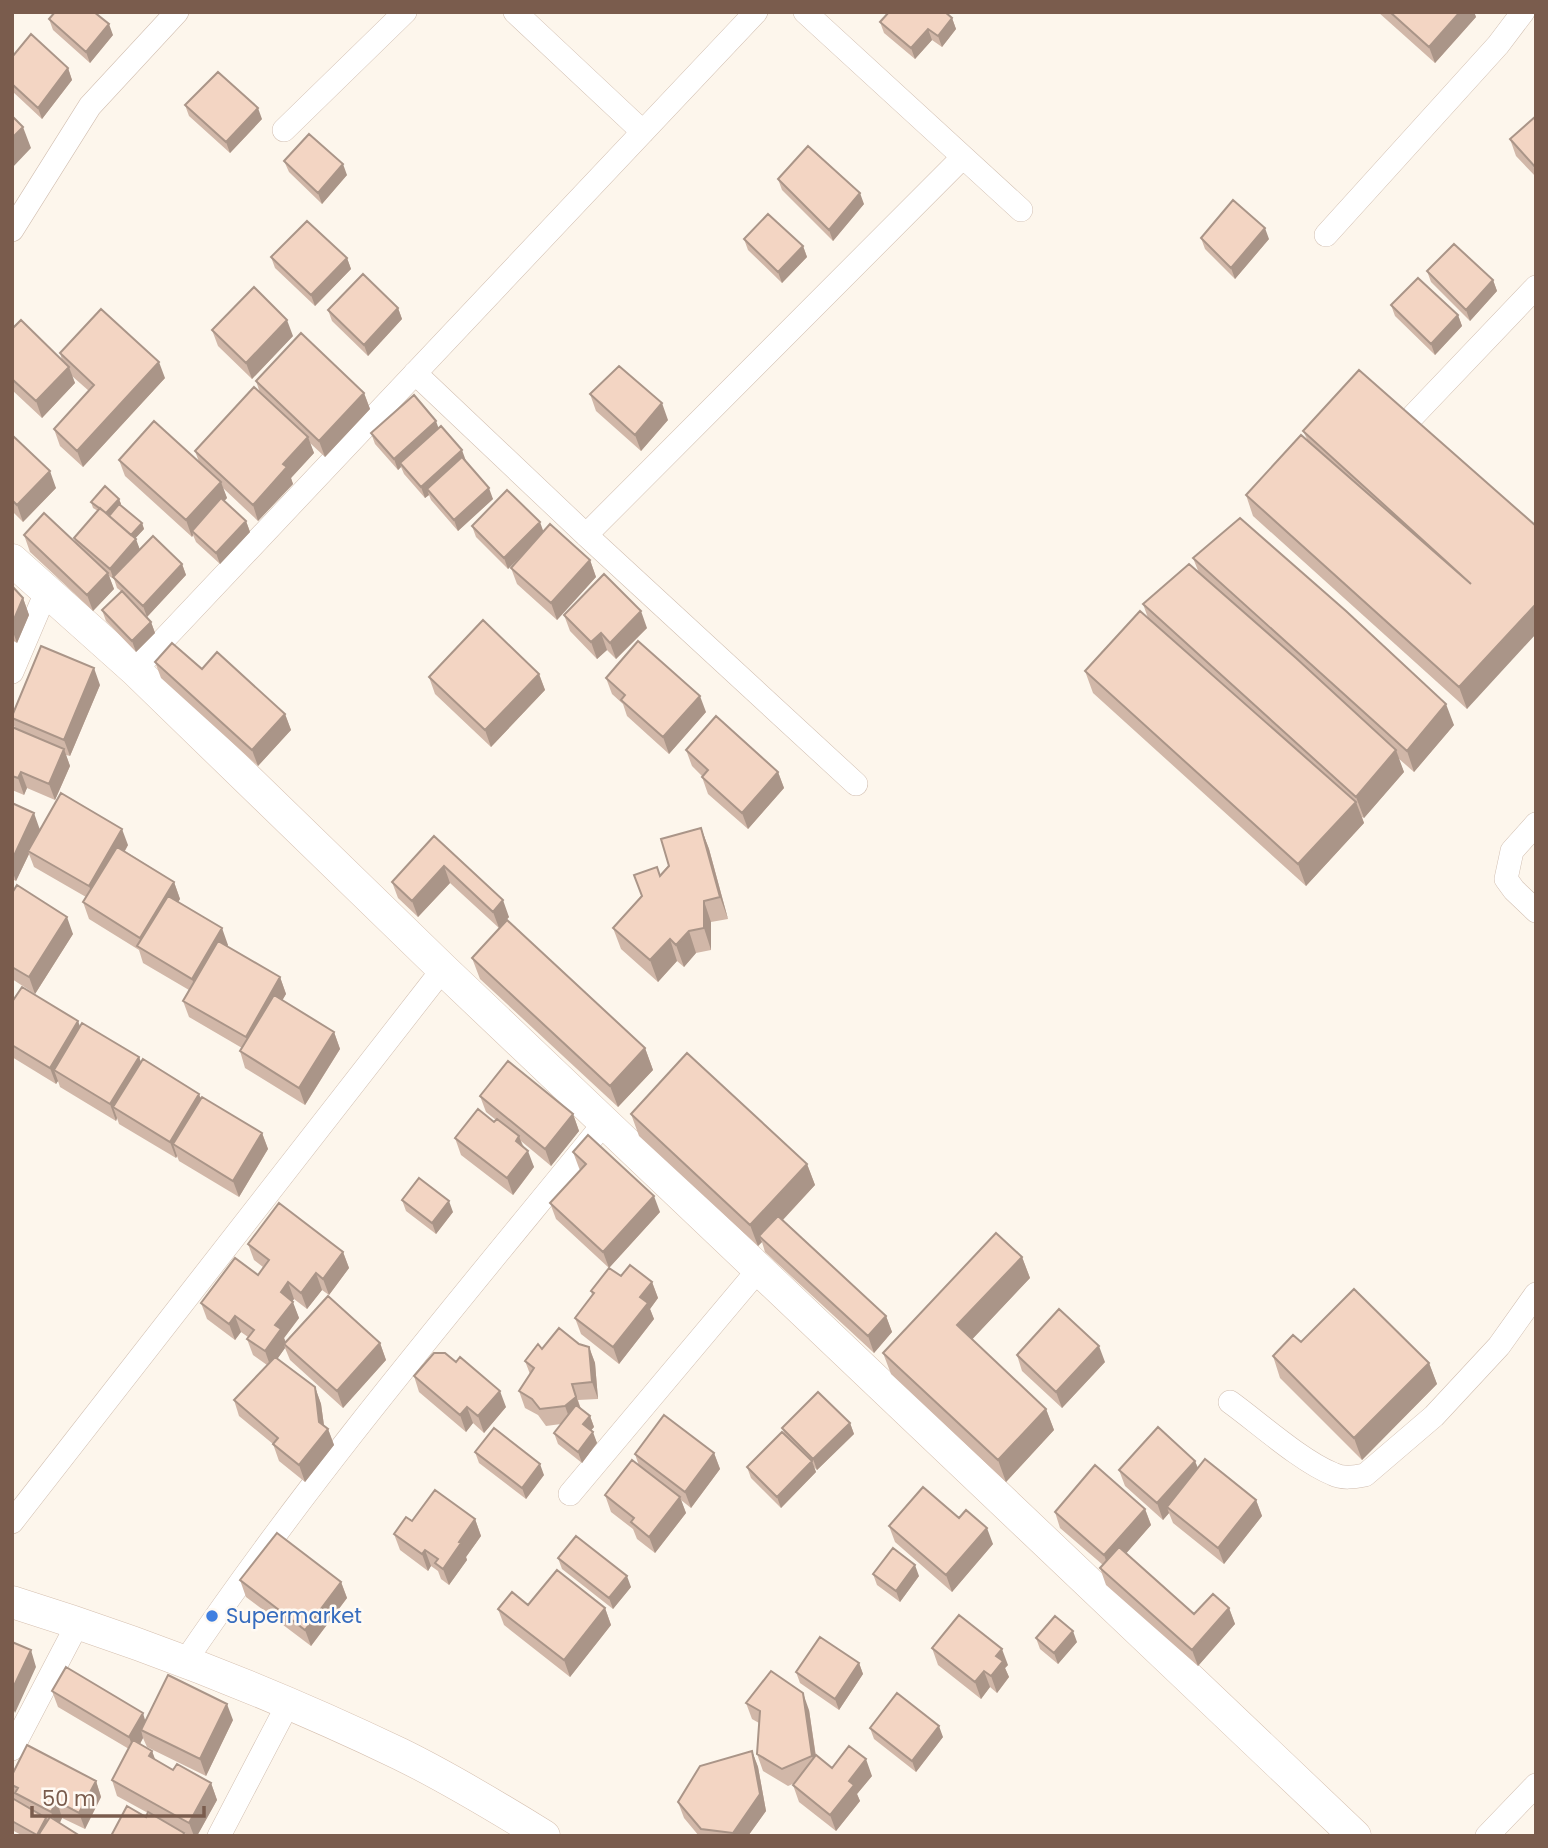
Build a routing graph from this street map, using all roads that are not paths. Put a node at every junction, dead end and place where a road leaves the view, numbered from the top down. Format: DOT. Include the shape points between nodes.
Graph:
graph roads {
  1 [pos="177,12"];
  2 [pos="405,12"];
  3 [pos="515,12"];
  4 [pos="756,12"];
  5 [pos="805,12"];
  6 [pos="1523,12"];
  7 [pos="284,130"];
  8 [pos="643,132"];
  9 [pos="963,157"];
  10 [pos="1021,210"];
  11 [pos="12,230"];
  12 [pos="1326,235"];
  13 [pos="1536,287"];
  14 [pos="415,373"];
  15 [pos="1414,415"];
  16 [pos="586,535"];
  17 [pos="12,559"];
  18 [pos="47,590"];
  19 [pos="135,670"];
  20 [pos="12,672"];
  21 [pos="856,784"];
  22 [pos="1536,824"];
  23 [pos="1536,911"];
  24 [pos="443,969"];
  25 [pos="605,1122"];
  26 [pos="759,1269"];
  27 [pos="1536,1294"];
  28 [pos="1230,1402"];
  29 [pos="570,1494"];
  30 [pos="12,1522"];
  31 [pos="12,1602"];
  32 [pos="79,1623"];
  33 [pos="184,1662"];
  34 [pos="288,1704"];
  35 [pos="12,1749"];
  36 [pos="1536,1785"];
  37 [pos="219,1836"];
  38 [pos="544,1836"];
  39 [pos="1355,1836"];
  40 [pos="1487,1836"];
  1 -- 11 [label="street" via="90,106"];
  2 -- 7 [label="street"];
  3 -- 8 [label="street"];
  4 -- 8 [label="street"];
  5 -- 9 [label="street"];
  6 -- 12 [label="street" via="1498,46"];
  8 -- 14 [label="street"];
  9 -- 10 [label="street"];
  9 -- 16 [label="street"];
  13 -- 15 [label="street"];
  14 -- 16 [label="street"];
  14 -- 19 [label="street"];
  16 -- 21 [label="street"];
  17 -- 18 [label="main road"];
  18 -- 19 [label="main road"];
  18 -- 20 [label="street"];
  19 -- 24 [label="main road"];
  22 -- 23 [label="street" via="1512,851 1506,879"];
  24 -- 25 [label="main road"];
  24 -- 30 [label="street"];
  25 -- 26 [label="main road"];
  25 -- 33 [label="street" via="323,1470"];
  26 -- 29 [label="street"];
  26 -- 39 [label="main road"];
  27 -- 28 [label="street" via="1499,1346 1434,1416 1364,1475 1334,1475"];
  31 -- 32 [label="main road"];
  32 -- 33 [label="main road"];
  32 -- 35 [label="street"];
  33 -- 34 [label="main road"];
  34 -- 37 [label="street"];
  34 -- 38 [label="main road" via="401,1755"];
  36 -- 40 [label="street"];
}
